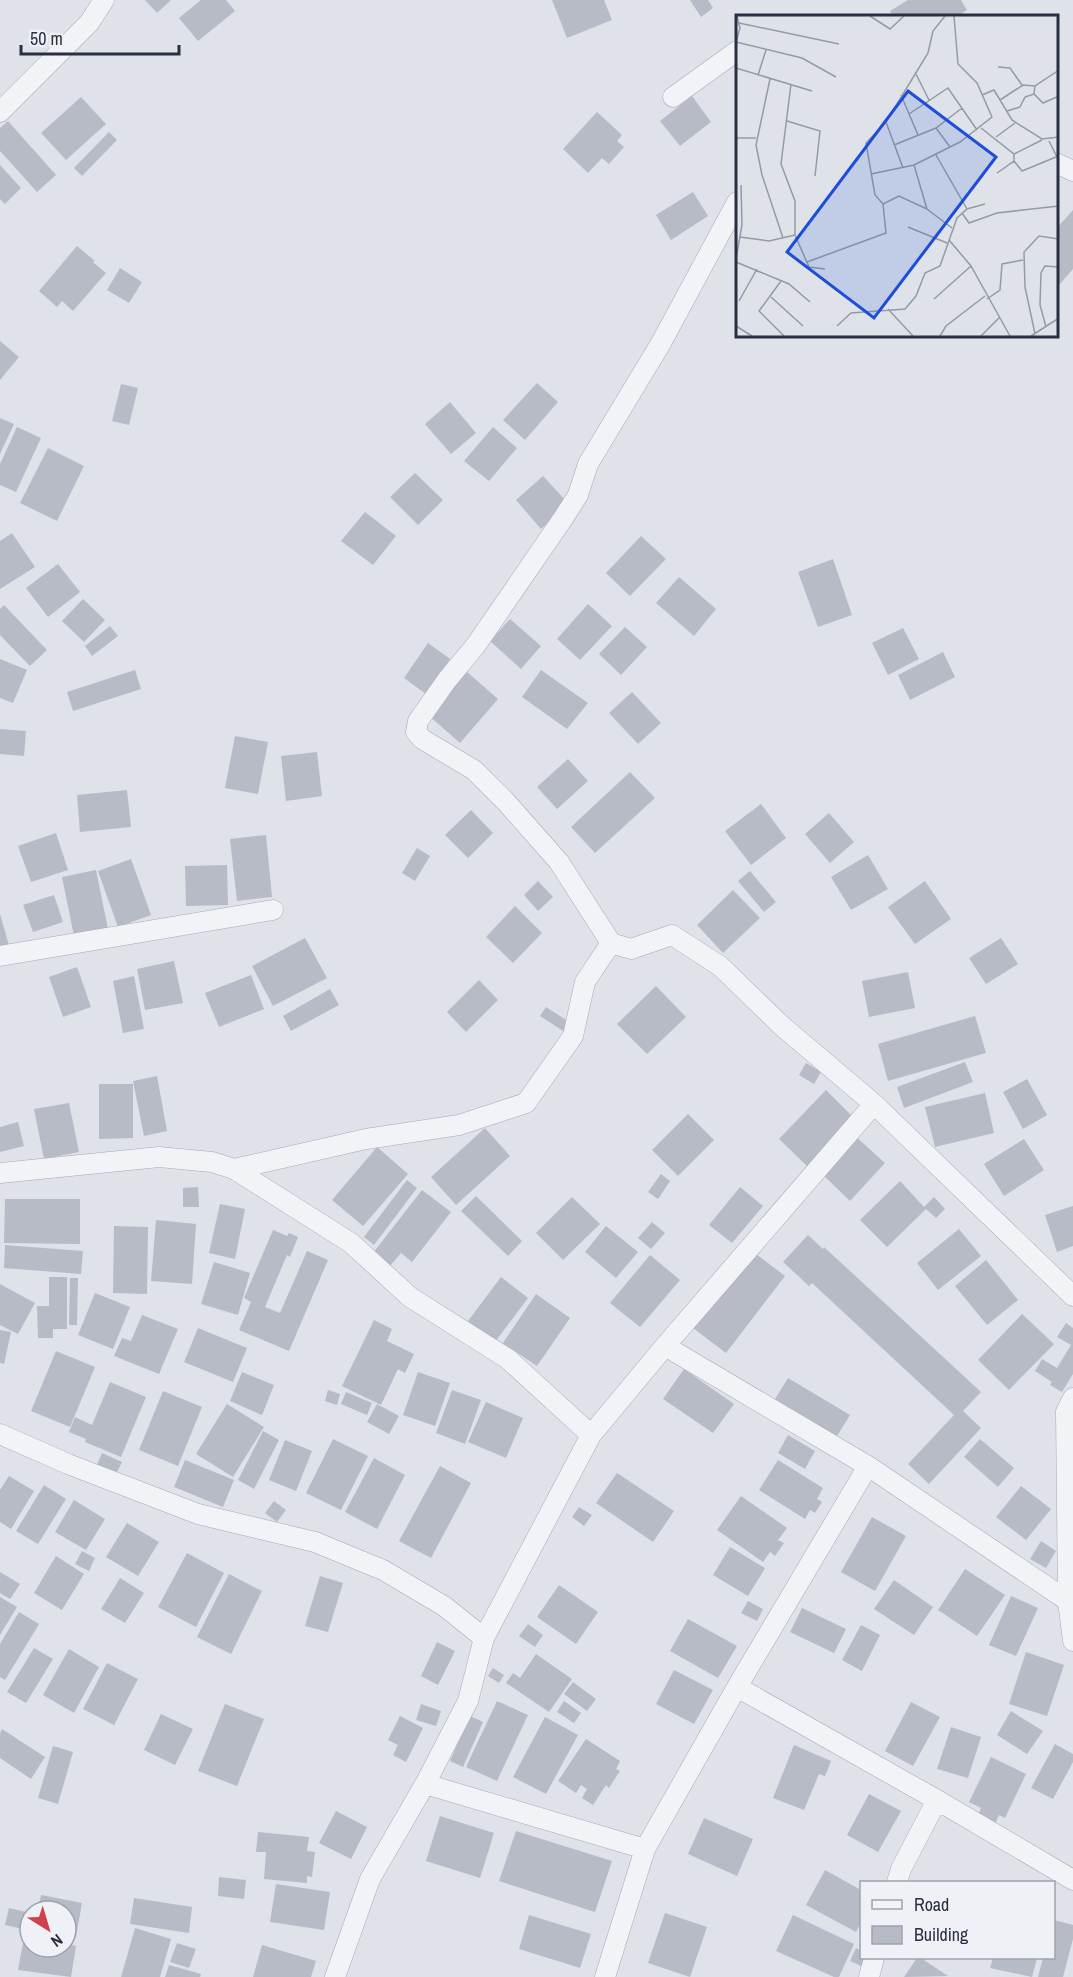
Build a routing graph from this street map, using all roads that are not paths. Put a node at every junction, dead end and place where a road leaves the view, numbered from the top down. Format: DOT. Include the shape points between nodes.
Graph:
graph roads {
  1 [pos="104,0"];
  2 [pos="736,52"];
  3 [pos="673,97"];
  4 [pos="0,112"];
  5 [pos="1058,165"];
  6 [pos="1073,171"];
  7 [pos="736,204"];
  8 [pos="273,910"];
  9 [pos="611,943"];
  10 [pos="0,956"];
  11 [pos="874,1104"];
  12 [pos="234,1169"];
  13 [pos="0,1173"];
  14 [pos="1073,1296"];
  15 [pos="665,1346"];
  16 [pos="1073,1398"];
  17 [pos="0,1434"];
  18 [pos="591,1435"];
  19 [pos="868,1466"];
  20 [pos="1068,1601"];
  21 [pos="484,1638"];
  22 [pos="1073,1641"];
  23 [pos="737,1687"];
  24 [pos="425,1784"];
  25 [pos="938,1800"];
  26 [pos="645,1849"];
  27 [pos="1073,1880"];
  28 [pos="897,1881"];
  29 [pos="874,1959"];
  30 [pos="335,1977"];
  31 [pos="605,1977"];
  32 [pos="869,1977"];
  1 -- 4 [label="street" via="89,23"];
  2 -- 3 [label="street"];
  5 -- 6 [label="street"];
  7 -- 9 [label="street" via="661,343 588,464 578,495 476,645 418,721 416,732 474,770 522,820 559,862"];
  8 -- 10 [label="street"];
  9 -- 11 [label="street" via="631,950 672,935 720,966 782,1026"];
  9 -- 12 [label="street" via="585,982 573,1036 526,1103 459,1125 366,1139"];
  11 -- 14 [label="street"];
  11 -- 15 [label="street"];
  12 -- 13 [label="street" via="212,1162 159,1157"];
  12 -- 18 [label="street" via="351,1243 410,1297 508,1359"];
  15 -- 18 [label="street"];
  15 -- 19 [label="street"];
  16 -- 20 [label="street" via="1066,1412"];
  17 -- 21 [label="street" via="198,1514 315,1542 383,1569 444,1606"];
  18 -- 21 [label="street"];
  19 -- 20 [label="street"];
  19 -- 23 [label="street"];
  20 -- 22 [label="street"];
  21 -- 24 [label="street" via="468,1701"];
  23 -- 25 [label="street"];
  23 -- 26 [label="street"];
  24 -- 26 [label="street"];
  24 -- 30 [label="street" via="370,1879"];
  25 -- 27 [label="street"];
  25 -- 28 [label="street"];
  26 -- 31 [label="street"];
  29 -- 32 [label="street"];
}
